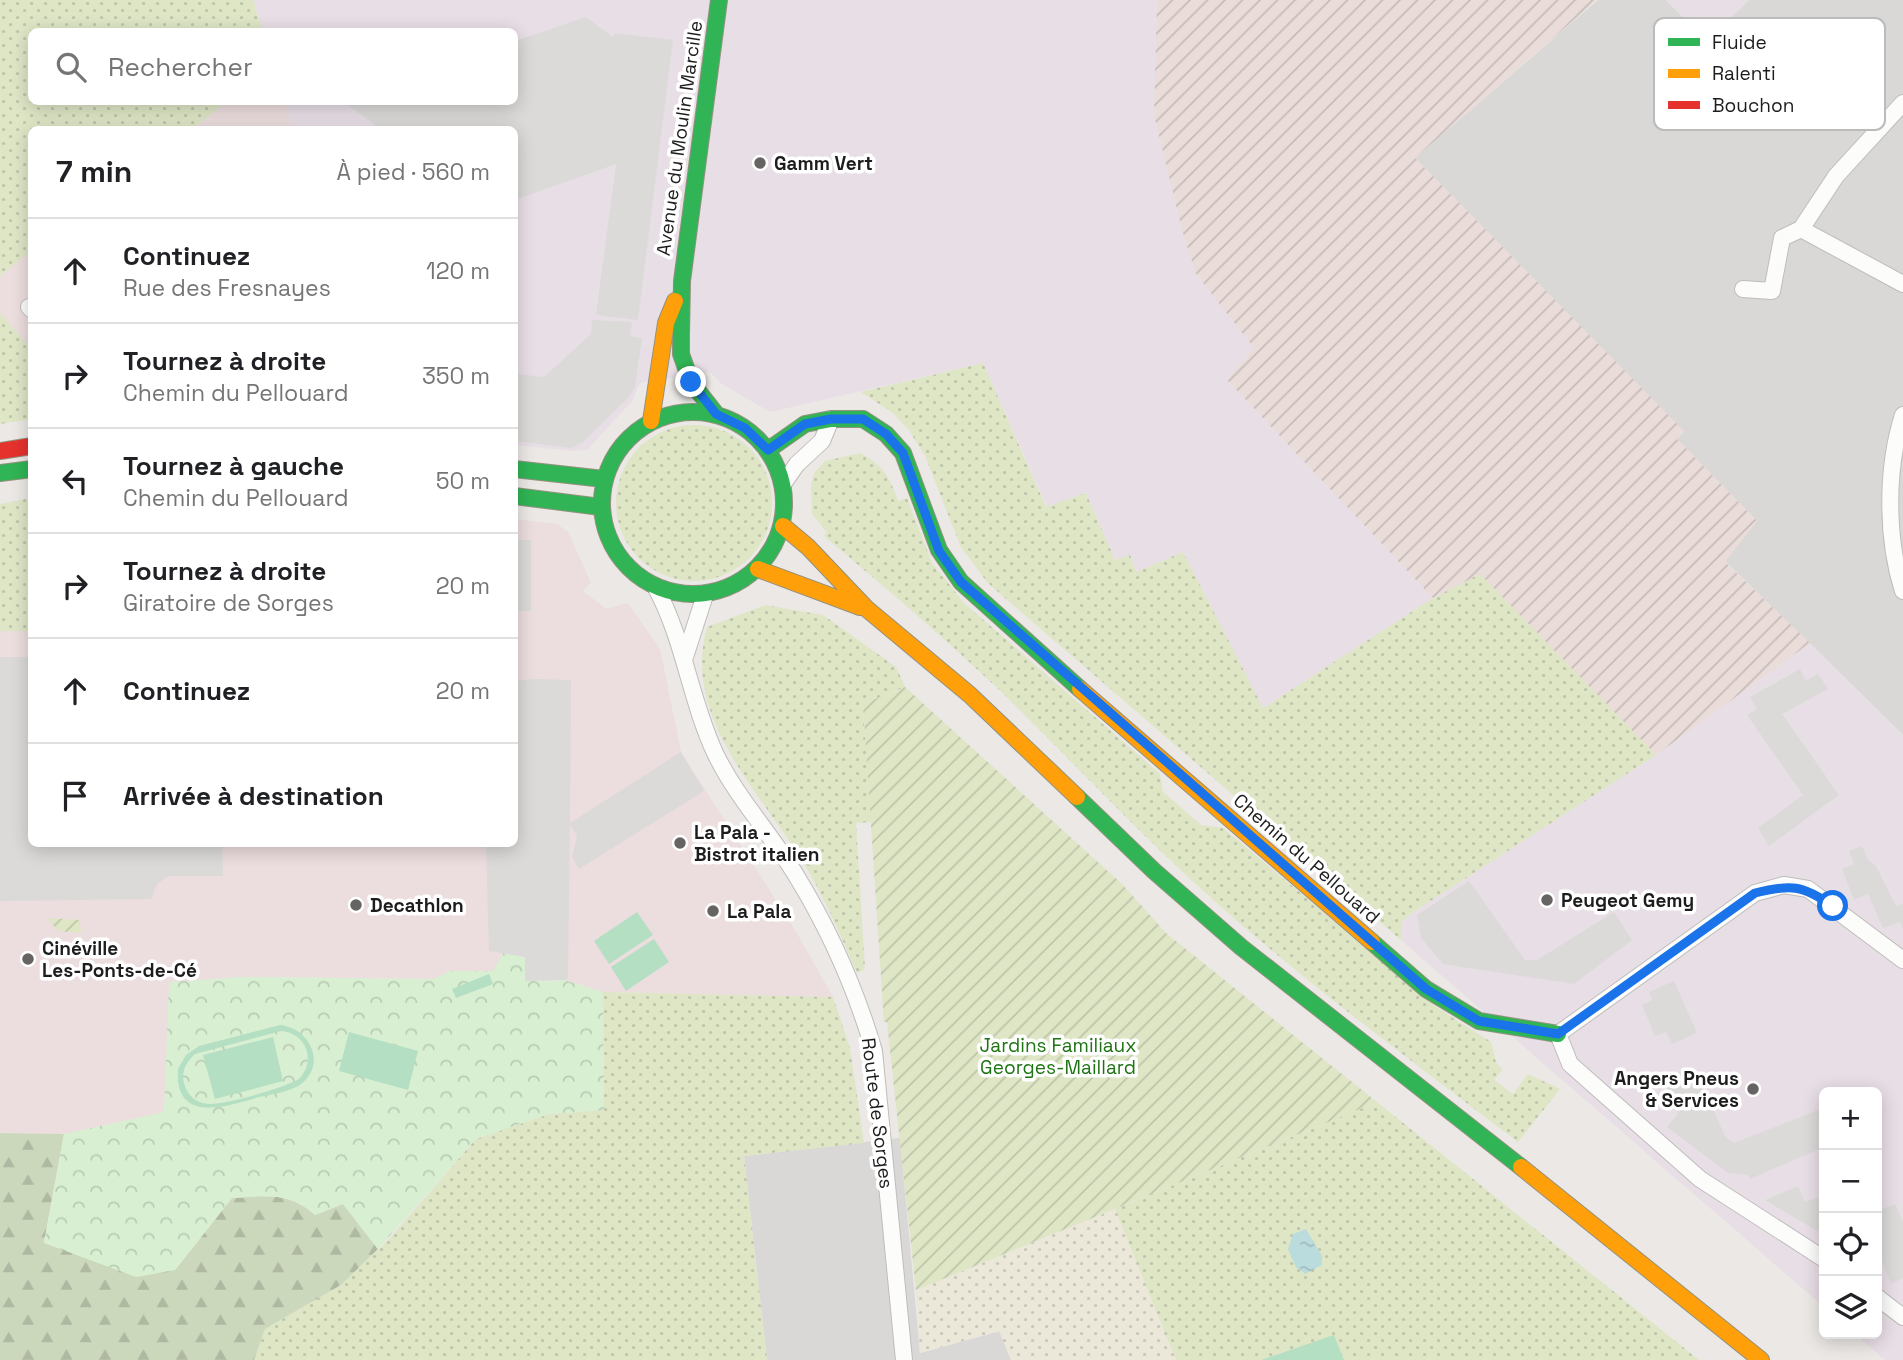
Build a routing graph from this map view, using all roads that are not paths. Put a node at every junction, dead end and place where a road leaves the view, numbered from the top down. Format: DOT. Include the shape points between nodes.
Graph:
graph roads {
  1 [pos="719,0"];
  2 [pos="1903,103"];
  3 [pos="1885,123"];
  4 [pos="1878,130"];
  5 [pos="1801,229"];
  6 [pos="682,281"];
  7 [pos="1903,284"];
  8 [pos="1743,289"];
  9 [pos="716,414"];
  10 [pos="1903,415"];
  11 [pos="831,419"];
  12 [pos="651,421"];
  13 [pos="28,447"];
  14 [pos="768,450"];
  15 [pos="0,451"];
  16 [pos="518,469"];
  17 [pos="28,470"];
  18 [pos="0,473"];
  19 [pos="604,480"];
  20 [pos="783,484"];
  21 [pos="518,497"];
  22 [pos="601,507"];
  23 [pos="783,526"];
  24 [pos="758,569"];
  25 [pos="656,588"];
  26 [pos="1903,592"];
  27 [pos="705,595"];
  28 [pos="867,609"];
  29 [pos="684,660"];
  30 [pos="1903,960"];
  31 [pos="1558,1034"];
  32 [pos="1819,1256"];
  33 [pos="1882,1301"];
  34 [pos="1903,1317"];
  35 [pos="904,1360"];
  36 [pos="1761,1360"];
  1 -- 6 [label="main road, Avenue du Moulin Marcille"];
  2 -- 3 [label="street"];
  4 -- 5 [label="street" via="1836,176"];
  5 -- 7 [label="street"];
  5 -- 8 [label="street" via="1782,238 1772,291"];
  6 -- 9 [label="main road, Avenue du Moulin Marcille" via="681,354 691,382"];
  6 -- 12 [label="main road, Avenue du Moulin Marcille" via="666,323"];
  9 -- 12 [label="main road" via="694,411"];
  9 -- 14 [label="main road" via="745,428"];
  10 -- 26 [label="street" via="1893,454 1891,508"];
  11 -- 14 [label="main road, Chemin du Pellouard" via="805,424"];
  11 -- 20 [label="street" via="822,442"];
  11 -- 31 [label="main road, Chemin du Pellouard" via="863,419 903,453 939,551 983,604 1426,989 1479,1021"];
  12 -- 19 [label="main road" via="630,436 614,456"];
  13 -- 15 [label="main road"];
  14 -- 20 [label="main road"];
  16 -- 19 [label="main road"];
  17 -- 18 [label="main road"];
  19 -- 22 [label="main road"];
  20 -- 23 [label="main road"];
  21 -- 22 [label="main road"];
  22 -- 25 [label="main road" via="607,534 620,559"];
  23 -- 24 [label="main road"];
  23 -- 28 [label="main road"];
  24 -- 27 [label="main road" via="733,586"];
  24 -- 28 [label="main road"];
  25 -- 27 [label="main road" via="680,595"];
  25 -- 29 [label="street, Route de Sorges" via="671,616"];
  27 -- 29 [label="street"];
  28 -- 36 [label="main road" via="970,695 1154,871 1241,947"];
  29 -- 35 [label="street, Route de Sorges" via="695,704 716,755 797,877 861,1006 874,1051"];
  30 -- 31 [label="street" via="1808,889 1784,886 1755,893"];
  31 -- 32 [label="street" via="1570,1064 1700,1179"];
  33 -- 34 [label="street"];
}
